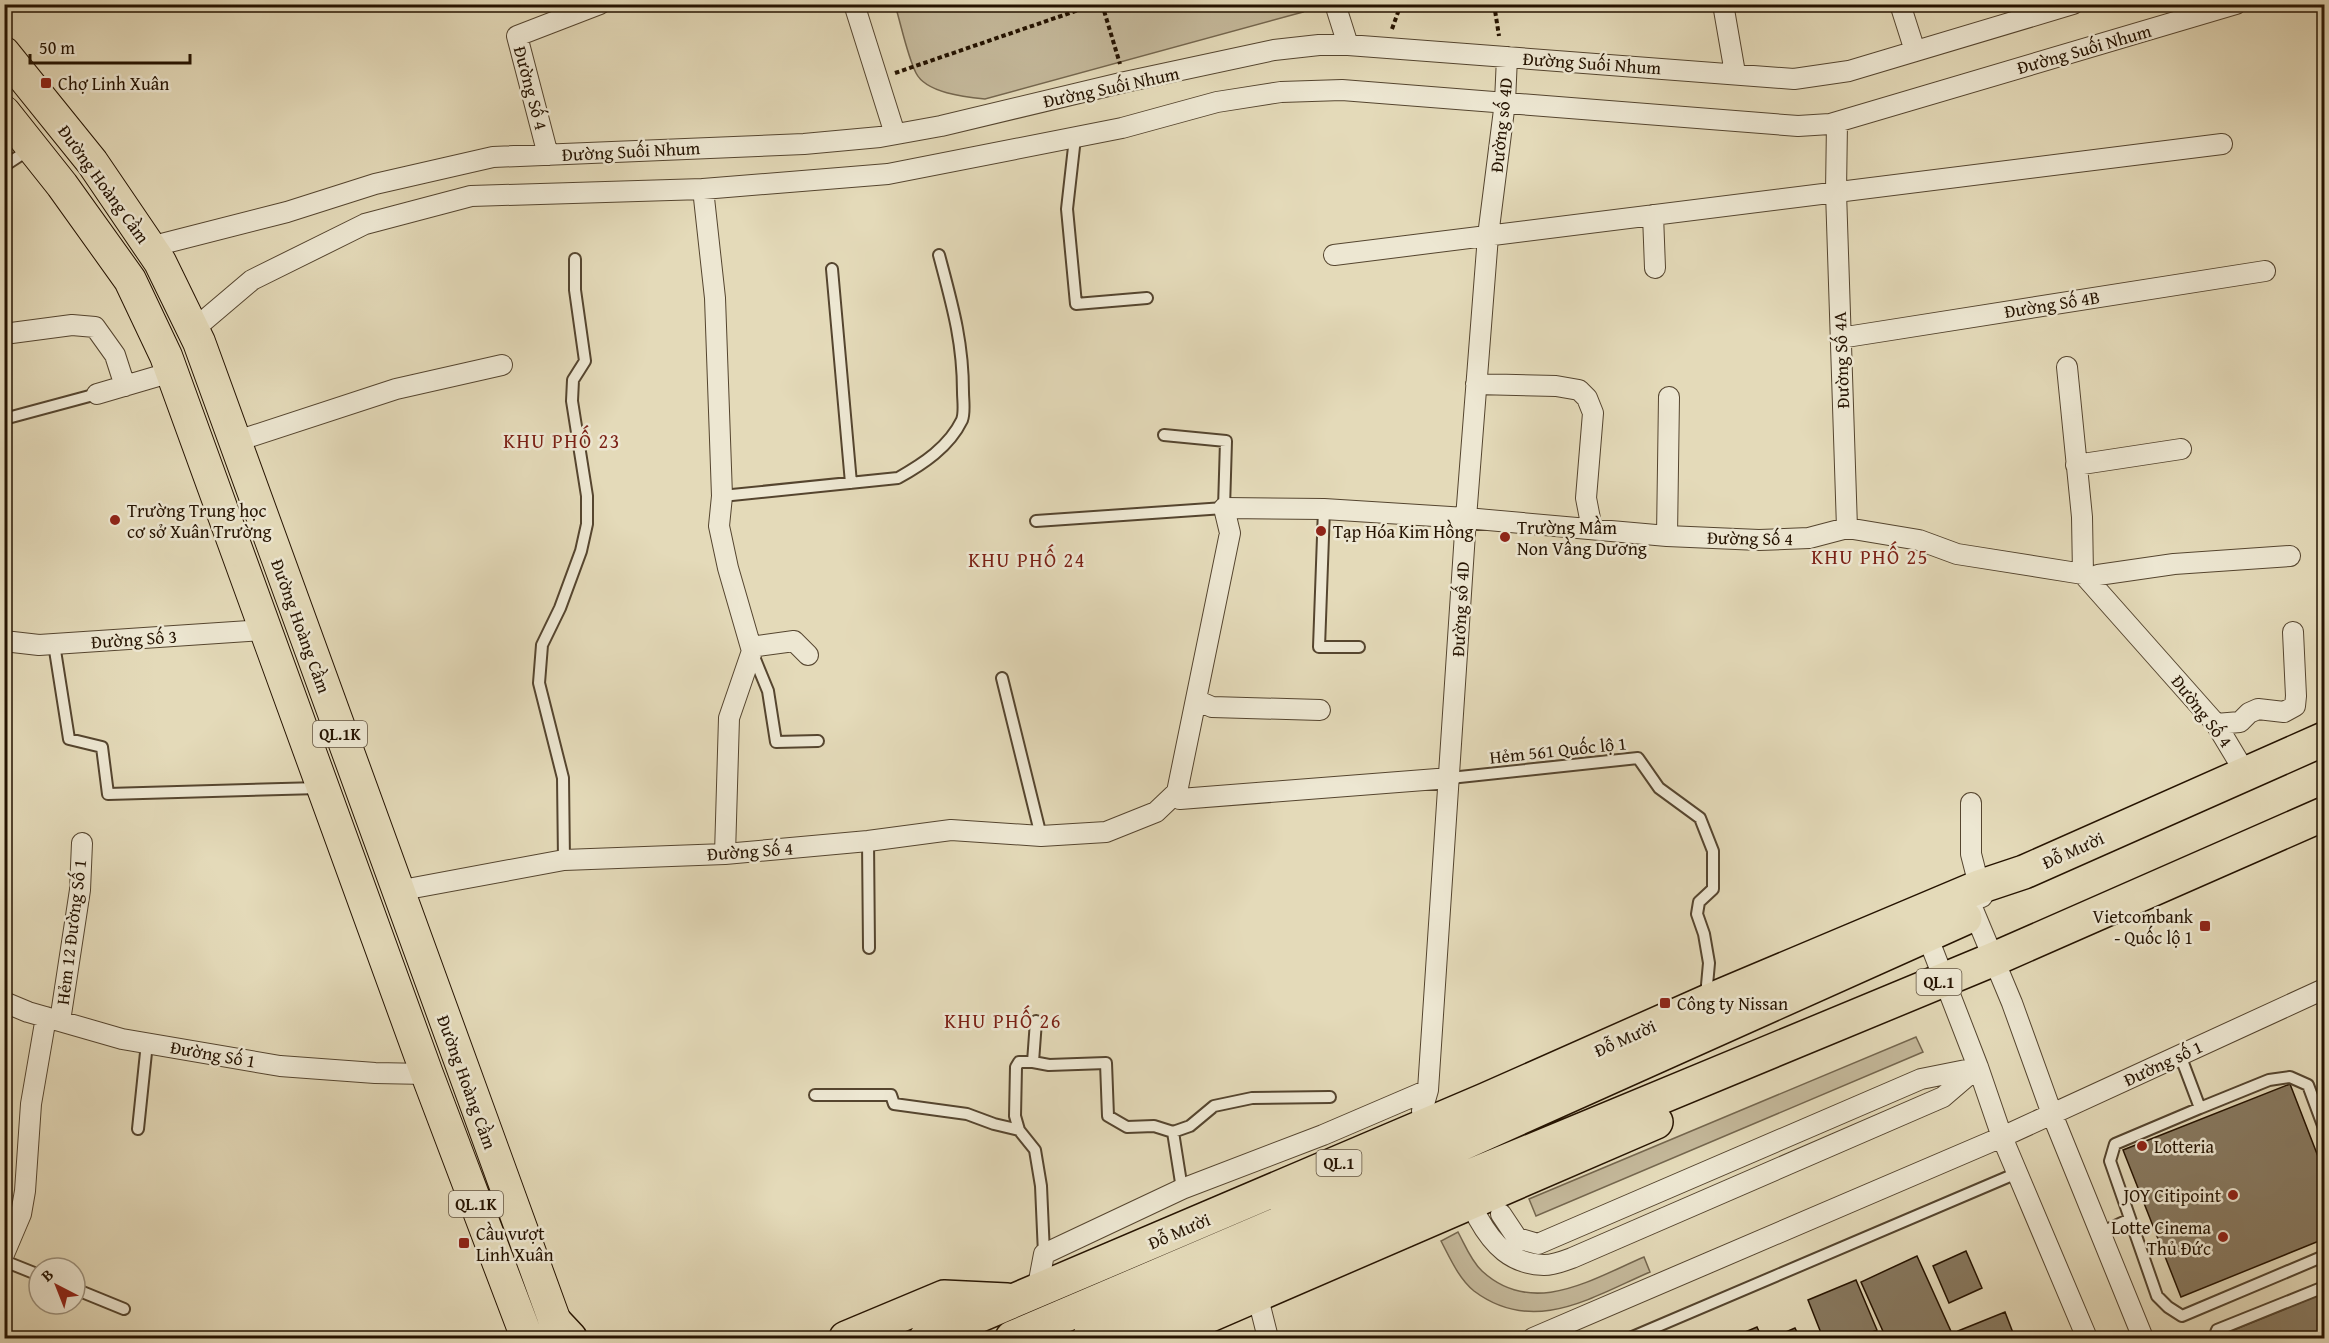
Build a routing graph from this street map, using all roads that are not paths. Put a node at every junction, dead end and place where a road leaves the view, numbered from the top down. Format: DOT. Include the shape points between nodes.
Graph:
graph roads {
  1 [pos="600,4"];
  2 [pos="854,4"];
  3 [pos="1335,4"];
  4 [pos="1723,4"];
  5 [pos="1899,4"];
  6 [pos="2236,4"];
  7 [pos="2070,5"];
  8 [pos="1348,45"];
  9 [pos="1915,51"];
  10 [pos="4,53"];
  11 [pos="1504,57"];
  12 [pos="1735,73"];
  13 [pos="1505,102"];
  14 [pos="4,112"];
  15 [pos="1837,122"];
  16 [pos="895,134"];
  17 [pos="1075,138"];
  18 [pos="2222,144"];
  19 [pos="33,147"];
  20 [pos="548,155"];
  21 [pos="4,166"];
  22 [pos="704,189"];
  23 [pos="1836,192"];
  24 [pos="1653,215"];
  25 [pos="1488,236"];
  26 [pos="150,247"];
  27 [pos="939,255"];
  28 [pos="1334,255"];
  29 [pos="575,259"];
  30 [pos="1655,268"];
  31 [pos="832,269"];
  32 [pos="2265,271"];
  33 [pos="1147,298"];
  34 [pos="193,330"];
  35 [pos="4,334"];
  36 [pos="1840,338"];
  37 [pos="502,365"];
  38 [pos="2067,367"];
  39 [pos="171,372"];
  40 [pos="1476,384"];
  41 [pos="124,386"];
  42 [pos="98,394"];
  43 [pos="1669,397"];
  44 [pos="4,420"];
  45 [pos="1164,435"];
  46 [pos="234,442"];
  47 [pos="2181,448"];
  48 [pos="2076,465"];
  49 [pos="851,483"];
  50 [pos="722,496"];
  51 [pos="1224,508"];
  52 [pos="1324,509"];
  53 [pos="1466,518"];
  54 [pos="1036,521"];
  55 [pos="1847,528"];
  56 [pos="1592,529"];
  57 [pos="1667,536"];
  58 [pos="2290,556"];
  59 [pos="2088,577"];
  60 [pos="264,630"];
  61 [pos="2293,632"];
  62 [pos="4,641"];
  63 [pos="54,644"];
  64 [pos="1359,647"];
  65 [pos="751,649"];
  66 [pos="808,655"];
  67 [pos="1002,678"];
  68 [pos="1196,700"];
  69 [pos="1320,710"];
  70 [pos="2216,724"];
  71 [pos="2325,740"];
  72 [pos="818,741"];
  73 [pos="2325,762"];
  74 [pos="2246,774"];
  75 [pos="1450,778"];
  76 [pos="322,787"];
  77 [pos="1177,792"];
  78 [pos="1971,803"];
  79 [pos="2325,814"];
  80 [pos="2325,835"];
  81 [pos="1041,836"];
  82 [pos="868,841"];
  83 [pos="82,843"];
  84 [pos="725,854"];
  85 [pos="564,860"];
  86 [pos="397,891"];
  87 [pos="1976,901"];
  88 [pos="1923,924"];
  89 [pos="869,948"];
  90 [pos="1997,968"];
  91 [pos="1948,989"];
  92 [pos="2325,989"];
  93 [pos="4,1002"];
  94 [pos="1706,1002"];
  95 [pos="53,1019"];
  96 [pos="1036,1021"];
  97 [pos="147,1043"];
  98 [pos="2180,1056"];
  99 [pos="1033,1062"];
  100 [pos="1978,1067"];
  101 [pos="427,1074"];
  102 [pos="814,1095"];
  103 [pos="1436,1095"];
  104 [pos="1330,1097"];
  105 [pos="2200,1108"];
  106 [pos="1422,1111"];
  107 [pos="2322,1113"];
  108 [pos="2052,1114"];
  109 [pos="2325,1128"];
  110 [pos="138,1129"];
  111 [pos="1018,1130"];
  112 [pos="1173,1132"];
  113 [pos="2002,1137"];
  114 [pos="2017,1173"];
  115 [pos="1374,1183"];
  116 [pos="1182,1189"];
  117 [pos="1501,1214"];
  118 [pos="1478,1218"];
  119 [pos="2130,1219"];
  120 [pos="2100,1233"];
  121 [pos="1160,1239"];
  122 [pos="4,1254"];
  123 [pos="1044,1254"];
  124 [pos="2325,1256"];
  125 [pos="4,1261"];
  126 [pos="27,1270"];
  127 [pos="1238,1273"];
  128 [pos="2325,1287"];
  129 [pos="87,1294"];
  130 [pos="1025,1296"];
  131 [pos="124,1309"];
  132 [pos="562,1333"];
  133 [pos="526,1337"];
  134 [pos="846,1338"];
  135 [pos="926,1338"];
  136 [pos="1012,1338"];
  137 [pos="1089,1338"];
  138 [pos="1156,1338"];
  139 [pos="1268,1338"];
  140 [pos="1533,1338"];
  141 [pos="1630,1338"];
  142 [pos="2087,1338"];
  143 [pos="2143,1338"];
  144 [pos="2216,1338"];
  1 -- 20 [label="street, Đường Số 4" via="517,36"];
  2 -- 16 [label="street"];
  3 -- 8 [label="street"];
  4 -- 12 [label="street"];
  5 -- 9 [label="street"];
  6 -- 15 [label="street, Đường Suối Nhum"];
  7 -- 9 [label="street, Đường Suối Nhum"];
  8 -- 11 [label="street, Đường Suối Nhum"];
  8 -- 16 [label="street, Đường Suối Nhum" via="1274,50"];
  9 -- 12 [label="street, Đường Suối Nhum" via="1849,71 1794,79"];
  10 -- 26 [label="main road, Đường Hoàng Cầm / QL.1K" via="92,162"];
  11 -- 12 [label="street, Đường Suối Nhum"];
  11 -- 13 [label="street, Đường số 4D"];
  13 -- 15 [label="street, Đường Suối Nhum" via="1798,126"];
  13 -- 17 [label="street, Đường Suối Nhum" via="1342,90 1281,92 1217,102"];
  13 -- 25 [label="street, Đường số 4D"];
  14 -- 19 [label="main road, Đường Hoàng Cầm / QL.1K"];
  15 -- 23 [label="street, Đường Số 4A"];
  16 -- 20 [label="street, Đường Suối Nhum" via="804,144"];
  17 -- 22 [label="street, Đường Suối Nhum" via="888,174"];
  17 -- 33 [label="lane" via="1067,209 1076,304"];
  18 -- 23 [label="street"];
  19 -- 21 [label="lane"];
  19 -- 39 [label="main road, Đường Hoàng Cầm / QL.1K" via="130,280"];
  20 -- 26 [label="street, Đường Suối Nhum" via="493,158 375,184 287,212"];
  22 -- 34 [label="street, Đường Suối Nhum" via="471,196 365,224 252,280"];
  22 -- 50 [label="street" via="715,298"];
  23 -- 24 [label="street"];
  23 -- 36 [label="street, Đường Số 4A"];
  24 -- 25 [label="street"];
  24 -- 30 [label="street"];
  25 -- 28 [label="street"];
  25 -- 40 [label="street, Đường số 4D"];
  26 -- 34 [label="main road, Đường Hoàng Cầm / QL.1K"];
  27 -- 49 [label="lane" via="959,330 963,417 950,440 898,478"];
  29 -- 85 [label="lane" via="575,290 585,361 573,380 572,401 587,496 587,524 560,609 542,645 539,683 563,778"];
  31 -- 49 [label="lane"];
  32 -- 36 [label="street, Đường Số 4B"];
  34 -- 46 [label="main road, Đường Hoàng Cầm / QL.1K"];
  35 -- 41 [label="street" via="72,325 95,327 114,355"];
  36 -- 55 [label="street, Đường Số 4A"];
  37 -- 46 [label="street" via="396,389"];
  38 -- 48 [label="street"];
  39 -- 41 [label="street"];
  39 -- 60 [label="main road, Đường Hoàng Cầm / QL.1K"];
  40 -- 53 [label="street, Đường số 4D"];
  40 -- 56 [label="street" via="1556,386 1579,390 1587,398 1593,413 1586,498"];
  41 -- 42 [label="street"];
  42 -- 44 [label="lane"];
  43 -- 57 [label="street"];
  45 -- 51 [label="lane" via="1226,441"];
  46 -- 86 [label="main road, Đường Hoàng Cầm / QL.1K"];
  47 -- 48 [label="street"];
  48 -- 59 [label="street"];
  49 -- 50 [label="lane"];
  50 -- 65 [label="street" via="719,526"];
  51 -- 52 [label="street, Đường Số 4"];
  51 -- 54 [label="lane"];
  51 -- 68 [label="street" via="1230,533"];
  52 -- 53 [label="street, Đường Số 4"];
  52 -- 64 [label="lane" via="1319,647"];
  53 -- 56 [label="street, Đường Số 4"];
  53 -- 75 [label="street, Đường số 4D"];
  55 -- 57 [label="street, Đường Số 4" via="1809,538"];
  55 -- 59 [label="street, Đường Số 4" via="1918,540 1957,554"];
  56 -- 57 [label="street, Đường Số 4"];
  58 -- 59 [label="street" via="2174,564"];
  59 -- 70 [label="street, Đường Số 4"];
  60 -- 63 [label="street, Đường Số 3"];
  60 -- 76 [label="main road, Đường Hoàng Cầm / QL.1K"];
  61 -- 70 [label="street" via="2295,706 2284,712 2258,709 2240,722"];
  62 -- 63 [label="street, Đường Số 3"];
  63 -- 76 [label="lane" via="69,739 102,747 108,794"];
  65 -- 66 [label="street" via="794,641"];
  65 -- 72 [label="lane" via="768,691 776,742"];
  65 -- 84 [label="street" via="729,718"];
  67 -- 81 [label="lane"];
  68 -- 69 [label="street" via="1212,707"];
  68 -- 77 [label="street"];
  70 -- 74 [label="street, Đường Số 4"];
  71 -- 74 [label="highway, Đỗ Mười / QL.1"];
  73 -- 87 [label="highway, Đỗ Mười / QL.1"];
  74 -- 87 [label="highway, Đỗ Mười / QL.1" via="2025,872"];
  75 -- 77 [label="street" via="1180,799"];
  75 -- 94 [label="lane, Hẻm 561 Quốc lộ 1" via="1638,758 1659,788 1700,818 1713,851 1713,889 1699,902 1696,914 1709,963"];
  75 -- 103 [label="street, Đường số 4D"];
  76 -- 101 [label="main road, Đường Hoàng Cầm / QL.1K"];
  77 -- 81 [label="street, Đường Số 4" via="1156,812 1106,832"];
  78 -- 87 [label="street"];
  79 -- 90 [label="highway, Đỗ Mười / QL.1"];
  80 -- 90 [label="highway, Đỗ Mười / QL.1"];
  81 -- 82 [label="street, Đường Số 4" via="951,830"];
  82 -- 84 [label="street, Đường Số 4"];
  82 -- 89 [label="lane"];
  83 -- 95 [label="street, Hẻm 12 Đường Số 1" via="80,890"];
  84 -- 85 [label="street, Đường Số 4"];
  85 -- 86 [label="street, Đường Số 4"];
  86 -- 132 [label="main road, Đường Hoàng Cầm / QL.1K"];
  87 -- 88 [label="highway, Đỗ Mười / QL.1"];
  87 -- 90 [label="street"];
  88 -- 91 [label="street"];
  88 -- 94 [label="highway, Đỗ Mười / QL.1"];
  88 -- 115 [label="highway, Đỗ Mười / QL.1"];
  90 -- 91 [label="highway, Đỗ Mười / QL.1"];
  90 -- 108 [label="street"];
  91 -- 100 [label="street"];
  91 -- 127 [label="highway, Đỗ Mười / QL.1"];
  91 -- 127 [label="highway, Đỗ Mười / QL.1" via="1680,1112"];
  92 -- 98 [label="street, Đường số 1"];
  93 -- 95 [label="street, Đường Số 1"];
  94 -- 121 [label="highway, Đỗ Mười / QL.1"];
  95 -- 97 [label="street, Đường Số 1"];
  95 -- 122 [label="street, Hẻm 12 Đường Số 1" via="31,1104 21,1214"];
  96 -- 99 [label="lane"];
  97 -- 101 [label="street, Đường Số 1" via="280,1066"];
  97 -- 110 [label="lane"];
  98 -- 105 [label="lane"];
  98 -- 108 [label="street, Đường số 1"];
  99 -- 111 [label="lane" via="1019,1062 1016,1068"];
  99 -- 112 [label="lane" via="1106,1062 1108,1116 1127,1127 1154,1126"];
  100 -- 113 [label="street"];
  100 -- 117 [label="street" via="1921,1079 1538,1244 1517,1238"];
  100 -- 118 [label="street" via="1943,1096 1572,1258 1546,1265 1525,1262 1490,1240"];
  101 -- 133 [label="main road, Đường Hoàng Cầm / QL.1K"];
  102 -- 111 [label="lane" via="891,1095 894,1104 968,1114"];
  103 -- 106 [label="street, Đường số 4D"];
  103 -- 116 [label="street"];
  104 -- 112 [label="lane" via="1252,1098 1214,1106 1190,1126"];
  105 -- 107 [label="lane" via="2269,1080 2290,1077 2308,1085"];
  105 -- 119 [label="lane" via="2115,1144 2110,1161"];
  107 -- 109 [label="lane"];
  108 -- 113 [label="street, Đường số 1"];
  108 -- 120 [label="street"];
  111 -- 123 [label="lane" via="1035,1150"];
  112 -- 116 [label="lane"];
  113 -- 114 [label="street"];
  113 -- 140 [label="street, Đường số 1"];
  114 -- 141 [label="lane"];
  114 -- 142 [label="street"];
  115 -- 121 [label="highway"];
  115 -- 127 [label="highway, Đỗ Mười / QL.1"];
  116 -- 123 [label="street"];
  119 -- 120 [label="lane"];
  119 -- 124 [label="lane" via="2157,1296 2182,1316"];
  120 -- 143 [label="street"];
  121 -- 130 [label="highway, Đỗ Mười / QL.1"];
  123 -- 130 [label="street"];
  125 -- 126 [label="lane"];
  127 -- 136 [label="highway, QL.1"];
  127 -- 137 [label="highway, QL.1"];
  127 -- 138 [label="highway, Đỗ Mười / QL.1"];
  127 -- 139 [label="street"];
  128 -- 144 [label="lane" via="2217,1330"];
  129 -- 131 [label="lane"];
  130 -- 134 [label="highway" via="944,1297"];
  130 -- 135 [label="highway, Đỗ Mười / QL.1"];
}
